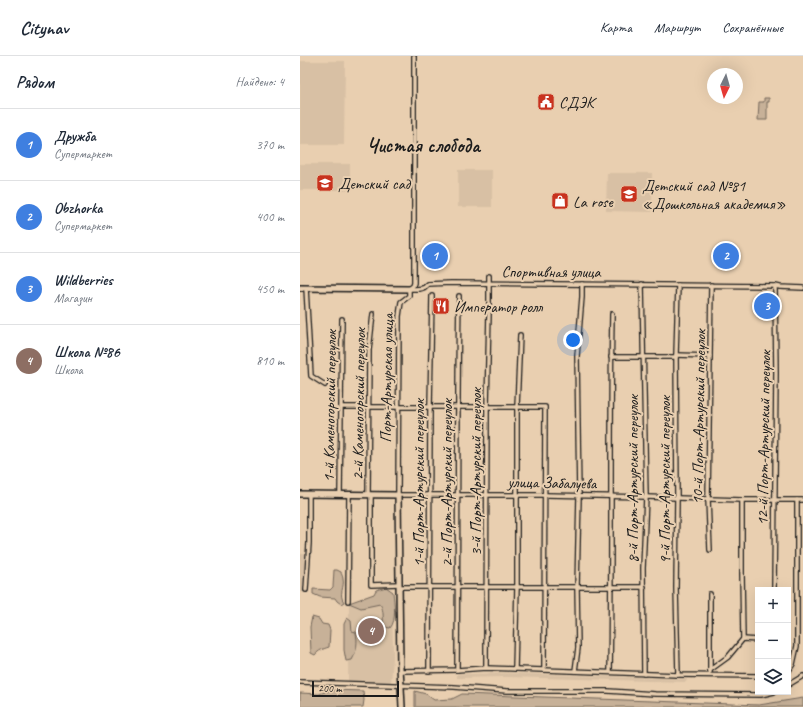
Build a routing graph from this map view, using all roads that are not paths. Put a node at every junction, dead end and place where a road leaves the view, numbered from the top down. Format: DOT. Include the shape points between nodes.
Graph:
graph roads {
  1 [pos="414,56"];
  2 [pos="489,276"];
  3 [pos="489,283"];
  4 [pos="582,284"];
  5 [pos="642,284"];
  6 [pos="678,285"];
  7 [pos="711,285"];
  8 [pos="775,286"];
  9 [pos="300,288"];
  10 [pos="306,288"];
  11 [pos="803,288"];
  12 [pos="409,289"];
  13 [pos="432,296"];
  14 [pos="459,296"];
  15 [pos="373,314"];
  16 [pos="612,314"];
  17 [pos="342,318"];
  18 [pos="520,335"];
  19 [pos="676,356"];
  20 [pos="710,356"];
  21 [pos="611,357"];
  22 [pos="644,357"];
  23 [pos="325,386"];
  24 [pos="398,406"];
  25 [pos="342,407"];
  26 [pos="369,407"];
  27 [pos="430,407"];
  28 [pos="458,407"];
  29 [pos="487,407"];
  30 [pos="517,407"];
  31 [pos="300,494"];
  32 [pos="309,494"];
  33 [pos="340,495"];
  34 [pos="349,495"];
  35 [pos="370,495"];
  36 [pos="398,495"];
  37 [pos="429,495"];
  38 [pos="458,495"];
  39 [pos="487,495"];
  40 [pos="517,495"];
  41 [pos="546,495"];
  42 [pos="579,496"];
  43 [pos="612,496"];
  44 [pos="646,497"];
  45 [pos="677,498"];
  46 [pos="708,499"];
  47 [pos="742,500"];
  48 [pos="775,500"];
  49 [pos="797,500"];
  50 [pos="803,500"];
  51 [pos="710,550"];
  52 [pos="399,585"];
  53 [pos="429,587"];
  54 [pos="458,587"];
  55 [pos="487,587"];
  56 [pos="517,587"];
  57 [pos="545,587"];
  58 [pos="577,587"];
  59 [pos="611,587"];
  60 [pos="644,587"];
  61 [pos="774,587"];
  62 [pos="306,590"];
  63 [pos="710,594"];
  64 [pos="348,601"];
  65 [pos="743,639"];
  66 [pos="755,640"];
  67 [pos="791,667"];
  68 [pos="486,668"];
  69 [pos="515,669"];
  70 [pos="457,670"];
  71 [pos="544,670"];
  72 [pos="710,670"];
  73 [pos="401,671"];
  74 [pos="429,671"];
  75 [pos="575,671"];
  76 [pos="610,672"];
  77 [pos="644,674"];
  78 [pos="678,675"];
  79 [pos="710,675"];
  80 [pos="755,676"];
  81 [pos="803,676"];
  82 [pos="300,682"];
  83 [pos="791,683"];
  84 [pos="402,685"];
  85 [pos="755,695"];
  86 [pos="402,707"];
  1 -- 12 [label="street, Порт-Артурская улица" via="414,276 413,286"];
  2 -- 3 [label="street, 3-й Порт-Артурский переулок"];
  3 -- 4 [label="street, Спортивная улица"];
  3 -- 12 [label="street, Спортивная улица" via="428,284 424,288"];
  3 -- 29 [label="street, 3-й Порт-Артурский переулок"];
  4 -- 5 [label="street, Спортивная улица"];
  4 -- 42 [label="street" via="577,356"];
  5 -- 6 [label="street, Спортивная улица"];
  5 -- 22 [label="street, 8-й Порт-Артурский переулок"];
  6 -- 7 [label="street, Спортивная улица"];
  6 -- 19 [label="street, 9-й Порт-Артурский переулок"];
  7 -- 8 [label="street, Спортивная улица"];
  7 -- 20 [label="street, 10-й Порт-Артурский переулок"];
  8 -- 11 [label="street, Спортивная улица"];
  8 -- 48 [label="street, 12-й Порт-Артурский переулок"];
  9 -- 10 [label="street, Спортивная улица"];
  10 -- 12 [label="street, Спортивная улица"];
  10 -- 23 [label="street" via="311,376"];
  12 -- 24 [label="street, Порт-Артурская улица" via="400,309"];
  13 -- 27 [label="street, 1-й Порт-Артурский переулок"];
  14 -- 28 [label="street, 2-й Порт-Артурский переулок"];
  15 -- 26 [label="street, 2-й Каменогорский переулок" via="369,350"];
  16 -- 21 [label="street"];
  17 -- 25 [label="street, 1-й Каменогорский переулок"];
  18 -- 30 [label="street"];
  19 -- 20 [label="street"];
  19 -- 22 [label="street"];
  19 -- 45 [label="street, 9-й Порт-Артурский переулок"];
  20 -- 46 [label="street, 10-й Порт-Артурский переулок"];
  21 -- 22 [label="street"];
  21 -- 43 [label="street"];
  22 -- 44 [label="street, 8-й Порт-Артурский переулок"];
  24 -- 26 [label="street"];
  24 -- 27 [label="street"];
  24 -- 36 [label="street, Порт-Артурская улица"];
  25 -- 26 [label="street"];
  25 -- 33 [label="street, 1-й Каменогорский переулок"];
  26 -- 35 [label="street, 2-й Каменогорский переулок"];
  27 -- 28 [label="street"];
  27 -- 37 [label="street, 1-й Порт-Артурский переулок"];
  28 -- 29 [label="street"];
  28 -- 38 [label="street, 2-й Порт-Артурский переулок"];
  29 -- 30 [label="street"];
  29 -- 39 [label="street, 3-й Порт-Артурский переулок"];
  30 -- 40 [label="street"];
  30 -- 41 [label="street" via="545,407"];
  31 -- 32 [label="street, улица Забалуева"];
  32 -- 33 [label="street, улица Забалуева"];
  32 -- 62 [label="street"];
  33 -- 34 [label="street, улица Забалуева"];
  34 -- 35 [label="street, улица Забалуева"];
  34 -- 64 [label="street, 1-й Каменогорский переулок"];
  35 -- 36 [label="street, улица Забалуева"];
  35 -- 52 [label="street, 2-й Каменогорский переулок" via="371,585"];
  36 -- 37 [label="street, улица Забалуева"];
  36 -- 52 [label="street, Порт-Артурская улица"];
  37 -- 38 [label="street, улица Забалуева"];
  37 -- 53 [label="street, 1-й Порт-Артурский переулок"];
  38 -- 39 [label="street, улица Забалуева"];
  38 -- 54 [label="street, 2-й Порт-Артурский переулок"];
  39 -- 40 [label="street, улица Забалуева"];
  39 -- 55 [label="street, 3-й Порт-Артурский переулок"];
  40 -- 41 [label="street, улица Забалуева"];
  40 -- 56 [label="street"];
  41 -- 42 [label="street, улица Забалуева"];
  41 -- 57 [label="street"];
  42 -- 43 [label="street, улица Забалуева"];
  42 -- 58 [label="street"];
  43 -- 44 [label="street, улица Забалуева"];
  43 -- 59 [label="street"];
  44 -- 45 [label="street, улица Забалуева"];
  44 -- 60 [label="street, 8-й Порт-Артурский переулок"];
  45 -- 46 [label="street, улица Забалуева"];
  45 -- 78 [label="street, 9-й Порт-Артурский переулок"];
  46 -- 47 [label="street, улица Забалуева"];
  46 -- 51 [label="street, 10-й Порт-Артурский переулок"];
  47 -- 48 [label="street, улица Забалуева"];
  47 -- 65 [label="street"];
  48 -- 49 [label="street, улица Забалуева"];
  48 -- 61 [label="street, 12-й Порт-Артурский переулок"];
  49 -- 50 [label="street, улица Забалуева"];
  49 -- 67 [label="street" via="797,646"];
  52 -- 53 [label="street"];
  52 -- 73 [label="street, Порт-Артурская улица"];
  53 -- 54 [label="street"];
  53 -- 74 [label="street, 1-й Порт-Артурский переулок"];
  54 -- 55 [label="street"];
  54 -- 70 [label="street, 2-й Порт-Артурский переулок"];
  55 -- 56 [label="street"];
  55 -- 68 [label="street, 3-й Порт-Артурский переулок"];
  56 -- 57 [label="street"];
  56 -- 69 [label="street"];
  57 -- 58 [label="street"];
  57 -- 71 [label="street"];
  58 -- 59 [label="street"];
  58 -- 75 [label="street" via="578,648"];
  59 -- 60 [label="street"];
  59 -- 76 [label="street"];
  60 -- 77 [label="street, 8-й Порт-Артурский переулок"];
  63 -- 72 [label="street"];
  65 -- 66 [label="street"];
  65 -- 72 [label="street" via="728,656"];
  68 -- 69 [label="street"];
  68 -- 70 [label="street"];
  69 -- 71 [label="street"];
  70 -- 74 [label="street"];
  71 -- 75 [label="street"];
  72 -- 79 [label="street"];
  73 -- 74 [label="street"];
  73 -- 84 [label="street, Порт-Артурская улица"];
  75 -- 76 [label="street"];
  76 -- 77 [label="street"];
  77 -- 78 [label="street"];
  78 -- 79 [label="street"];
  79 -- 80 [label="street"];
  81 -- 83 [label="street"];
  82 -- 84 [label="street"];
  84 -- 85 [label="street" via="507,690"];
  84 -- 86 [label="street, Порт-Артурская улица"];
}
